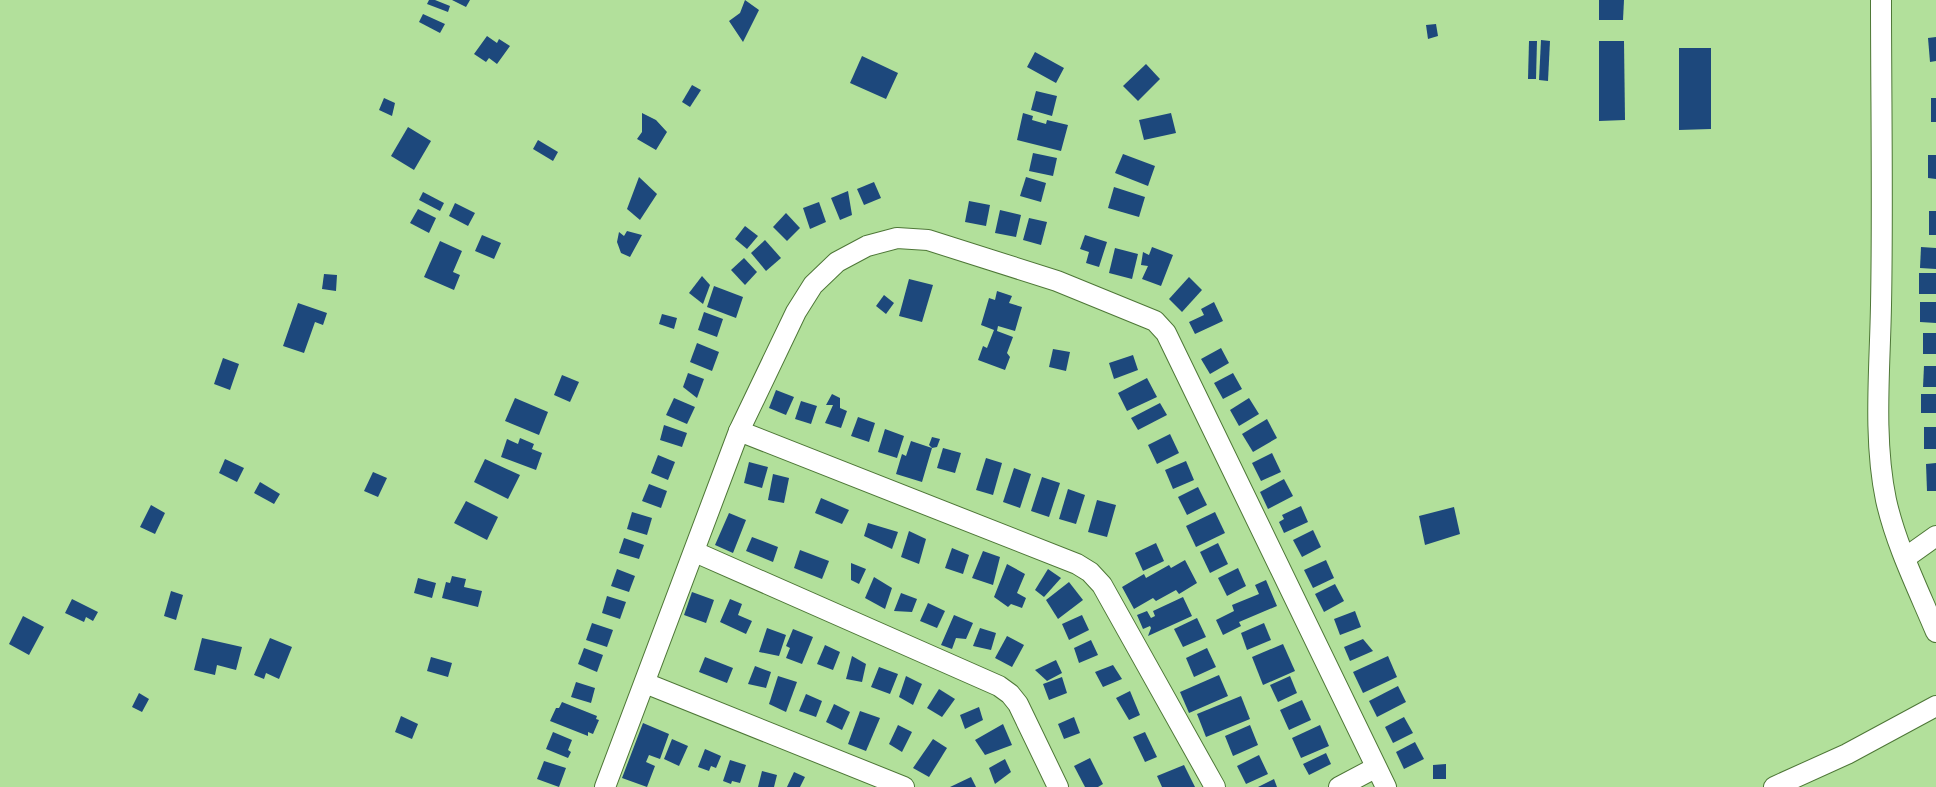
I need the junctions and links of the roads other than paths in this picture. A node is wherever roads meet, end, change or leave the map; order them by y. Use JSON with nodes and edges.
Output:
{"nodes":[{"id":1,"x":1881,"y":0,"type":"edge"},
{"id":2,"x":739,"y":431,"type":"junction"},
{"id":3,"x":1936,"y":536,"type":"edge"},
{"id":4,"x":695,"y":552,"type":"junction"},
{"id":5,"x":1905,"y":558,"type":"junction"},
{"id":6,"x":1936,"y":632,"type":"edge"},
{"id":7,"x":645,"y":683,"type":"junction"},
{"id":8,"x":1936,"y":706,"type":"edge"},
{"id":9,"x":1375,"y":768,"type":"junction"},
{"id":10,"x":605,"y":787,"type":"edge"},
{"id":11,"x":904,"y":787,"type":"edge"},
{"id":12,"x":1058,"y":787,"type":"edge"},
{"id":13,"x":1215,"y":787,"type":"edge"},
{"id":14,"x":1339,"y":787,"type":"edge"},
{"id":15,"x":1386,"y":787,"type":"edge"},
{"id":16,"x":1774,"y":787,"type":"edge"}],
"edges":[{"from":1,"to":5,"type":"street"},
{"from":2,"to":4,"type":"street"},
{"from":2,"to":9,"type":"street"},
{"from":2,"to":13,"type":"street"},
{"from":3,"to":5,"type":"street"},
{"from":4,"to":7,"type":"street"},
{"from":4,"to":12,"type":"street"},
{"from":5,"to":6,"type":"street"},
{"from":7,"to":10,"type":"street"},
{"from":7,"to":11,"type":"street"},
{"from":8,"to":16,"type":"street"},
{"from":9,"to":14,"type":"street"},
{"from":9,"to":15,"type":"street"}]}
